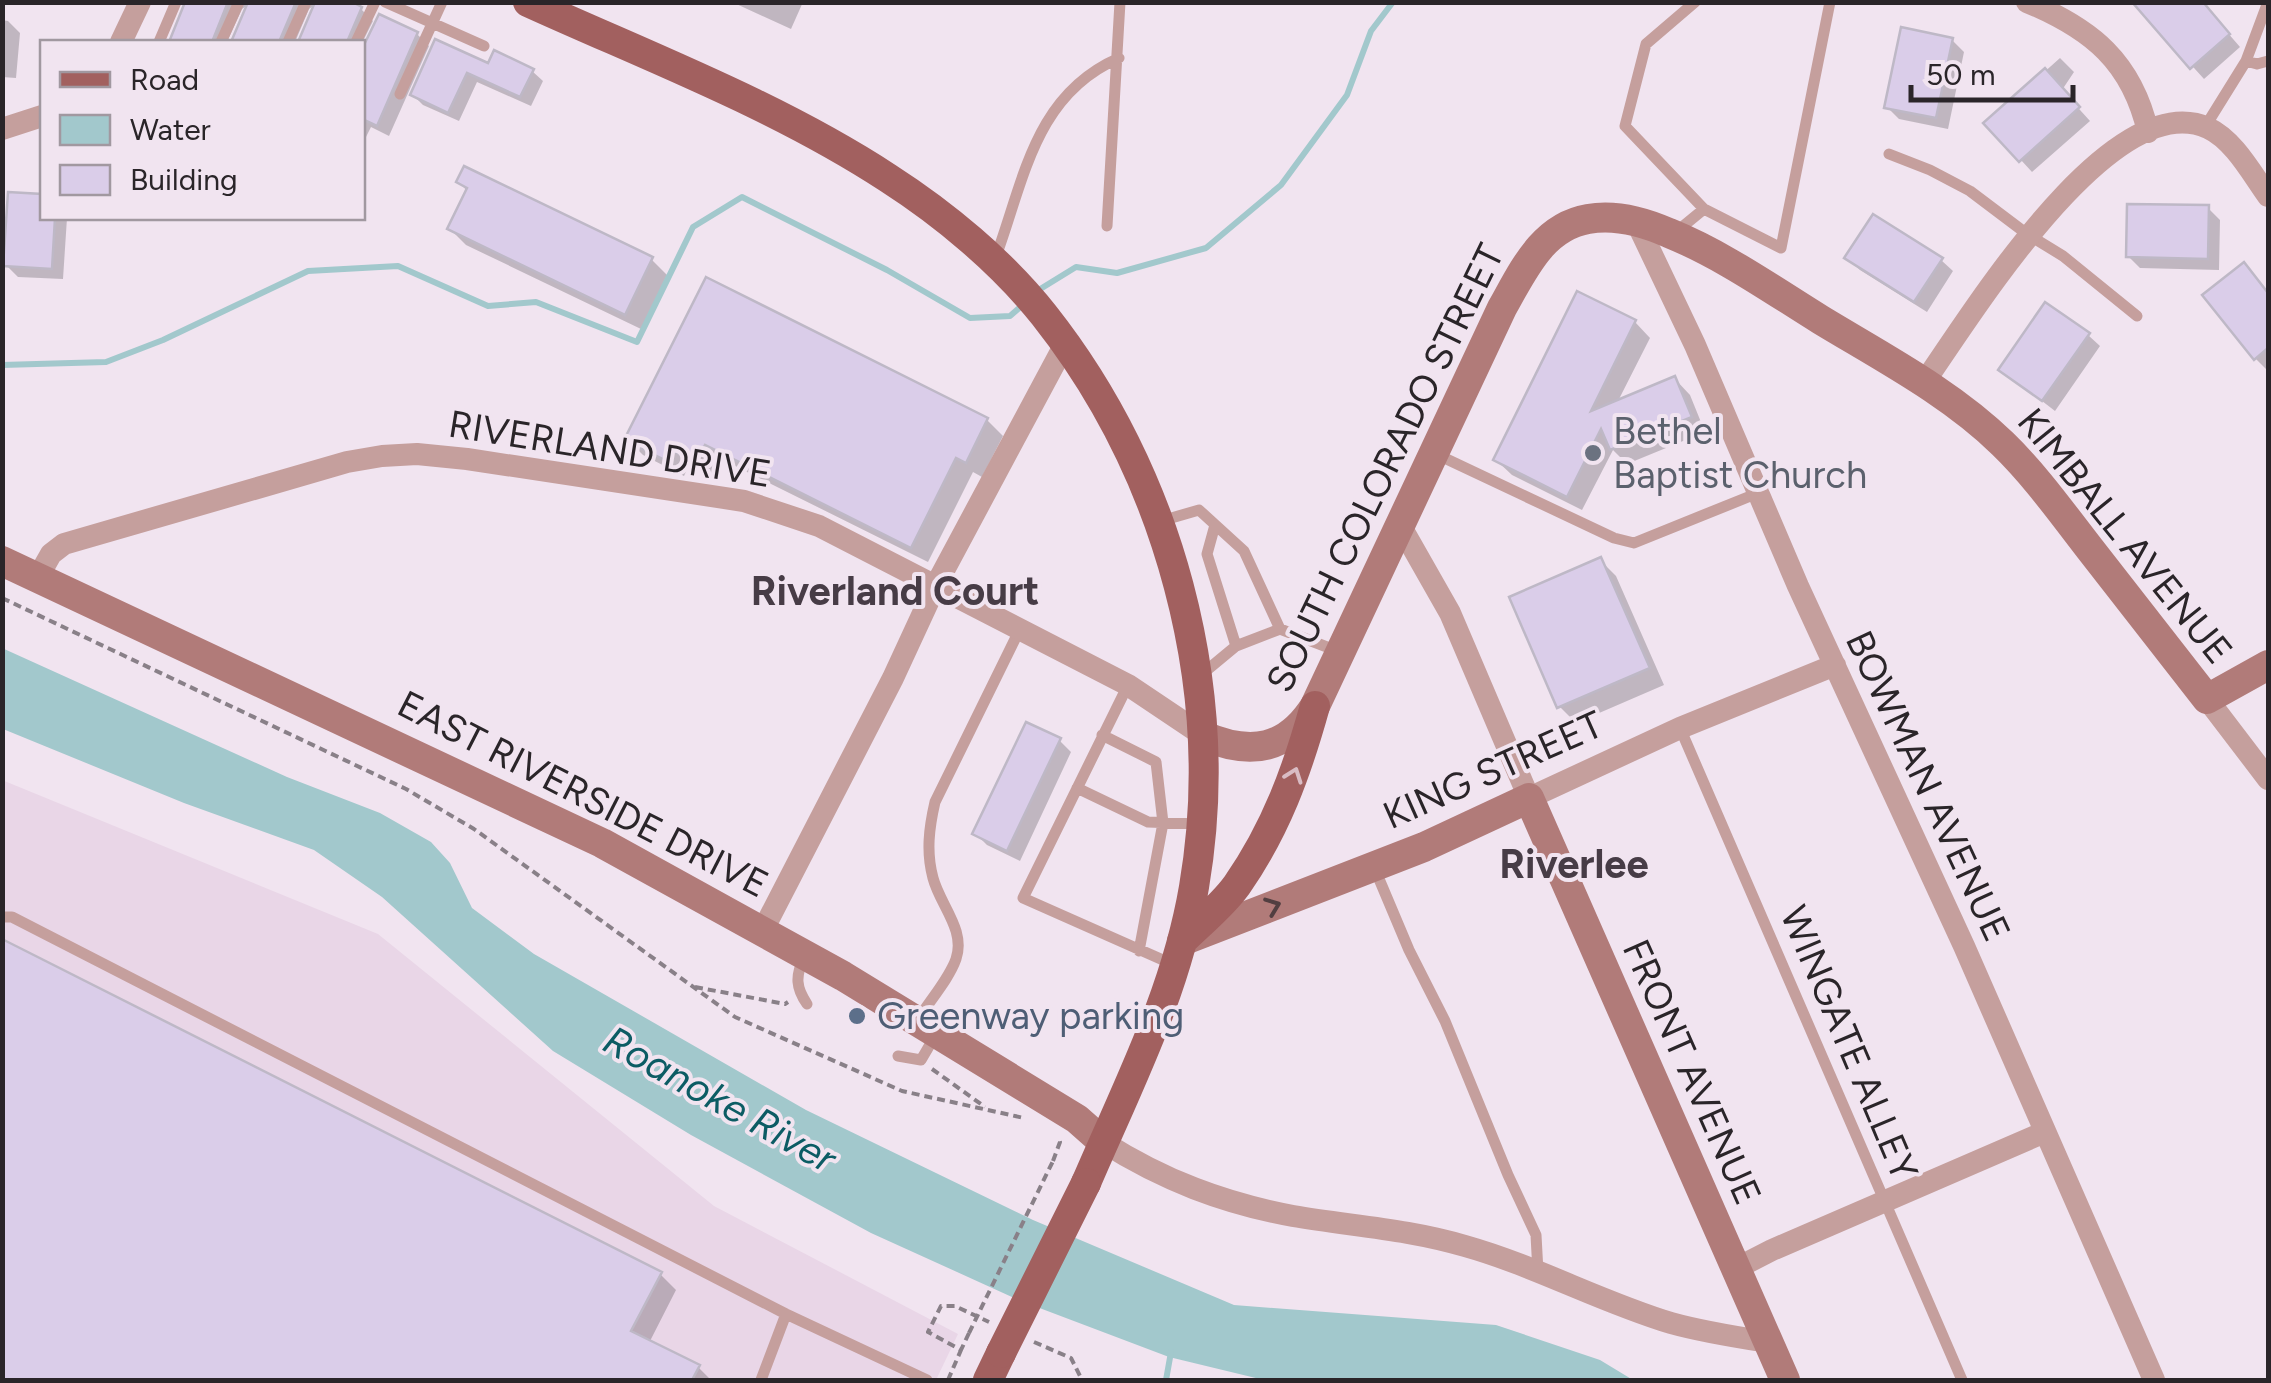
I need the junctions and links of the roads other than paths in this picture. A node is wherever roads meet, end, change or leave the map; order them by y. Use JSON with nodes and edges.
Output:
{"nodes":[{"id":1,"x":140,"y":2,"type":"edge"},
{"id":2,"x":176,"y":2,"type":"edge"},
{"id":3,"x":239,"y":2,"type":"edge"},
{"id":4,"x":306,"y":2,"type":"edge"},
{"id":5,"x":374,"y":2,"type":"edge"},
{"id":6,"x":385,"y":2,"type":"edge"},
{"id":7,"x":442,"y":2,"type":"edge"},
{"id":8,"x":528,"y":2,"type":"edge"},
{"id":9,"x":1120,"y":2,"type":"edge"},
{"id":10,"x":1695,"y":2,"type":"edge"},
{"id":11,"x":1830,"y":2,"type":"edge"},
{"id":12,"x":2028,"y":2,"type":"edge"},
{"id":13,"x":2268,"y":2,"type":"edge"},
{"id":14,"x":432,"y":24,"type":"junction"},
{"id":15,"x":122,"y":40,"type":"edge"},
{"id":16,"x":160,"y":40,"type":"edge"},
{"id":17,"x":222,"y":40,"type":"edge"},
{"id":18,"x":289,"y":40,"type":"edge"},
{"id":19,"x":357,"y":40,"type":"edge"},
{"id":20,"x":484,"y":46,"type":"dead end"},
{"id":21,"x":1118,"y":58,"type":"junction"},
{"id":22,"x":2246,"y":61,"type":"junction"},
{"id":23,"x":2268,"y":61,"type":"edge"},
{"id":24,"x":400,"y":94,"type":"dead end"},
{"id":25,"x":40,"y":117,"type":"edge"},
{"id":26,"x":2204,"y":127,"type":"junction"},
{"id":27,"x":2,"y":129,"type":"edge"},
{"id":28,"x":2148,"y":132,"type":"junction"},
{"id":29,"x":1889,"y":154,"type":"dead end"},
{"id":30,"x":2268,"y":196,"type":"edge"},
{"id":31,"x":1704,"y":210,"type":"junction"},
{"id":32,"x":1636,"y":222,"type":"junction"},
{"id":33,"x":1107,"y":226,"type":"dead end"},
{"id":34,"x":1673,"y":234,"type":"junction"},
{"id":35,"x":2027,"y":234,"type":"junction"},
{"id":36,"x":994,"y":263,"type":"junction"},
{"id":37,"x":2137,"y":316,"type":"dead end"},
{"id":38,"x":1065,"y":344,"type":"junction"},
{"id":39,"x":1924,"y":384,"type":"junction"},
{"id":40,"x":1434,"y":453,"type":"junction"},
{"id":41,"x":1758,"y":493,"type":"junction"},
{"id":42,"x":1158,"y":522,"type":"junction"},
{"id":43,"x":1214,"y":525,"type":"junction"},
{"id":44,"x":1400,"y":525,"type":"junction"},
{"id":45,"x":2,"y":561,"type":"edge"},
{"id":46,"x":38,"y":577,"type":"junction"},
{"id":47,"x":936,"y":585,"type":"junction"},
{"id":48,"x":1020,"y":629,"type":"junction"},
{"id":49,"x":1280,"y":629,"type":"junction"},
{"id":50,"x":1236,"y":646,"type":"junction"},
{"id":51,"x":1340,"y":652,"type":"junction"},
{"id":52,"x":1834,"y":665,"type":"junction"},
{"id":53,"x":2268,"y":665,"type":"edge"},
{"id":54,"x":1198,"y":678,"type":"junction"},
{"id":55,"x":1128,"y":685,"type":"junction"},
{"id":56,"x":2207,"y":699,"type":"junction"},
{"id":57,"x":1315,"y":706,"type":"junction"},
{"id":58,"x":1680,"y":728,"type":"junction"},
{"id":59,"x":1102,"y":735,"type":"junction"},
{"id":60,"x":1204,"y":736,"type":"junction"},
{"id":61,"x":2268,"y":779,"type":"edge"},
{"id":62,"x":1076,"y":788,"type":"junction"},
{"id":63,"x":1529,"y":798,"type":"junction"},
{"id":64,"x":1163,"y":822,"type":"junction"},
{"id":65,"x":1202,"y":824,"type":"junction"},
{"id":66,"x":1374,"y":866,"type":"junction"},
{"id":67,"x":2,"y":917,"type":"edge"},
{"id":68,"x":763,"y":930,"type":"junction"},
{"id":69,"x":1140,"y":950,"type":"junction"},
{"id":70,"x":806,"y":954,"type":"junction"},
{"id":71,"x":1179,"y":954,"type":"junction"},
{"id":72,"x":804,"y":999,"type":"road end"},
{"id":73,"x":924,"y":1038,"type":"junction"},
{"id":74,"x":898,"y":1056,"type":"dead end"},
{"id":75,"x":2045,"y":1132,"type":"junction"},
{"id":76,"x":1104,"y":1142,"type":"junction"},
{"id":77,"x":1884,"y":1200,"type":"junction"},
{"id":78,"x":1735,"y":1269,"type":"junction"},
{"id":79,"x":1538,"y":1272,"type":"junction"},
{"id":80,"x":786,"y":1314,"type":"junction"},
{"id":81,"x":1768,"y":1342,"type":"junction"},
{"id":82,"x":994,"y":1367,"type":"edge"},
{"id":83,"x":761,"y":1380,"type":"edge"},
{"id":84,"x":926,"y":1380,"type":"edge"},
{"id":85,"x":1785,"y":1380,"type":"edge"},
{"id":86,"x":1962,"y":1380,"type":"edge"},
{"id":87,"x":2154,"y":1380,"type":"edge"}],
"edges":[{"from":1,"to":15,"type":"street"},
{"from":2,"to":16,"type":"lane"},
{"from":3,"to":17,"type":"lane"},
{"from":4,"to":18,"type":"lane"},
{"from":5,"to":19,"type":"lane"},
{"from":6,"to":14,"type":"lane"},
{"from":7,"to":14,"type":"lane"},
{"from":8,"to":36,"type":"main road"},
{"from":9,"to":21,"type":"lane"},
{"from":10,"to":31,"type":"lane"},
{"from":11,"to":31,"type":"lane"},
{"from":12,"to":28,"type":"street"},
{"from":13,"to":22,"type":"lane"},
{"from":14,"to":20,"type":"lane"},
{"from":14,"to":24,"type":"lane"},
{"from":21,"to":33,"type":"lane"},
{"from":21,"to":36,"type":"lane"},
{"from":22,"to":23,"type":"lane"},
{"from":22,"to":26,"type":"lane"},
{"from":25,"to":27,"type":"street"},
{"from":26,"to":28,"type":"street"},
{"from":26,"to":30,"type":"street"},
{"from":28,"to":35,"type":"street"},
{"from":29,"to":35,"type":"lane"},
{"from":31,"to":34,"type":"lane"},
{"from":32,"to":34,"type":"street","name":"KIMBALL AVENUE"},
{"from":32,"to":40,"type":"street","name":"SOUTH COLORADO STREET"},
{"from":32,"to":41,"type":"street","name":"BOWMAN AVENUE"},
{"from":34,"to":39,"type":"street","name":"KIMBALL AVENUE"},
{"from":35,"to":37,"type":"lane"},
{"from":35,"to":39,"type":"street"},
{"from":36,"to":38,"type":"main road"},
{"from":38,"to":42,"type":"main road"},
{"from":38,"to":47,"type":"street"},
{"from":39,"to":56,"type":"street","name":"KIMBALL AVENUE"},
{"from":40,"to":41,"type":"lane"},
{"from":40,"to":44,"type":"street","name":"SOUTH COLORADO STREET"},
{"from":41,"to":52,"type":"street","name":"BOWMAN AVENUE"},
{"from":42,"to":43,"type":"lane"},
{"from":42,"to":54,"type":"main road"},
{"from":43,"to":49,"type":"lane"},
{"from":43,"to":50,"type":"lane"},
{"from":44,"to":51,"type":"street","name":"SOUTH COLORADO STREET"},
{"from":44,"to":63,"type":"street","name":"FRONT AVENUE"},
{"from":45,"to":46,"type":"street","name":"EAST RIVERSIDE DRIVE"},
{"from":46,"to":47,"type":"street","name":"RIVERLAND DRIVE"},
{"from":46,"to":68,"type":"street","name":"EAST RIVERSIDE DRIVE"},
{"from":47,"to":48,"type":"street","name":"RIVERLAND DRIVE"},
{"from":47,"to":68,"type":"street"},
{"from":48,"to":55,"type":"street","name":"RIVERLAND DRIVE"},
{"from":48,"to":73,"type":"lane"},
{"from":49,"to":50,"type":"lane"},
{"from":49,"to":51,"type":"lane"},
{"from":50,"to":54,"type":"lane"},
{"from":51,"to":57,"type":"street","name":"SOUTH COLORADO STREET"},
{"from":52,"to":58,"type":"street","name":"KING STREET"},
{"from":52,"to":75,"type":"street","name":"BOWMAN AVENUE"},
{"from":53,"to":56,"type":"street"},
{"from":54,"to":60,"type":"main road"},
{"from":55,"to":59,"type":"lane"},
{"from":55,"to":60,"type":"street","name":"RIVERLAND DRIVE"},
{"from":56,"to":61,"type":"street","name":"KIMBALL AVENUE"},
{"from":57,"to":60,"type":"street","name":"SOUTH COLORADO STREET"},
{"from":71,"to":57,"type":"main road","one_way":true},
{"from":58,"to":63,"type":"street","name":"KING STREET"},
{"from":58,"to":77,"type":"lane","name":"WINGATE ALLEY"},
{"from":59,"to":62,"type":"lane"},
{"from":59,"to":64,"type":"lane"},
{"from":60,"to":65,"type":"main road"},
{"from":62,"to":64,"type":"lane"},
{"from":62,"to":69,"type":"lane"},
{"from":63,"to":66,"type":"street","name":"KING STREET"},
{"from":63,"to":78,"type":"street","name":"FRONT AVENUE"},
{"from":64,"to":65,"type":"lane"},
{"from":64,"to":69,"type":"lane"},
{"from":65,"to":71,"type":"main road"},
{"from":71,"to":66,"type":"street","name":"KING STREET","one_way":true},
{"from":66,"to":79,"type":"lane"},
{"from":67,"to":80,"type":"lane"},
{"from":68,"to":70,"type":"street","name":"EAST RIVERSIDE DRIVE"},
{"from":69,"to":71,"type":"lane"},
{"from":70,"to":72,"type":"lane"},
{"from":70,"to":73,"type":"street","name":"EAST RIVERSIDE DRIVE"},
{"from":71,"to":76,"type":"main road"},
{"from":73,"to":74,"type":"lane"},
{"from":73,"to":76,"type":"street","name":"EAST RIVERSIDE DRIVE"},
{"from":75,"to":77,"type":"street"},
{"from":75,"to":87,"type":"street","name":"BOWMAN AVENUE"},
{"from":76,"to":79,"type":"street"},
{"from":76,"to":82,"type":"main road","bridge":true},
{"from":77,"to":78,"type":"street"},
{"from":77,"to":86,"type":"lane","name":"WINGATE ALLEY"},
{"from":78,"to":81,"type":"street","name":"FRONT AVENUE"},
{"from":79,"to":81,"type":"street"},
{"from":80,"to":83,"type":"lane"},
{"from":80,"to":84,"type":"lane"},
{"from":81,"to":85,"type":"street","name":"FRONT AVENUE"}]}
